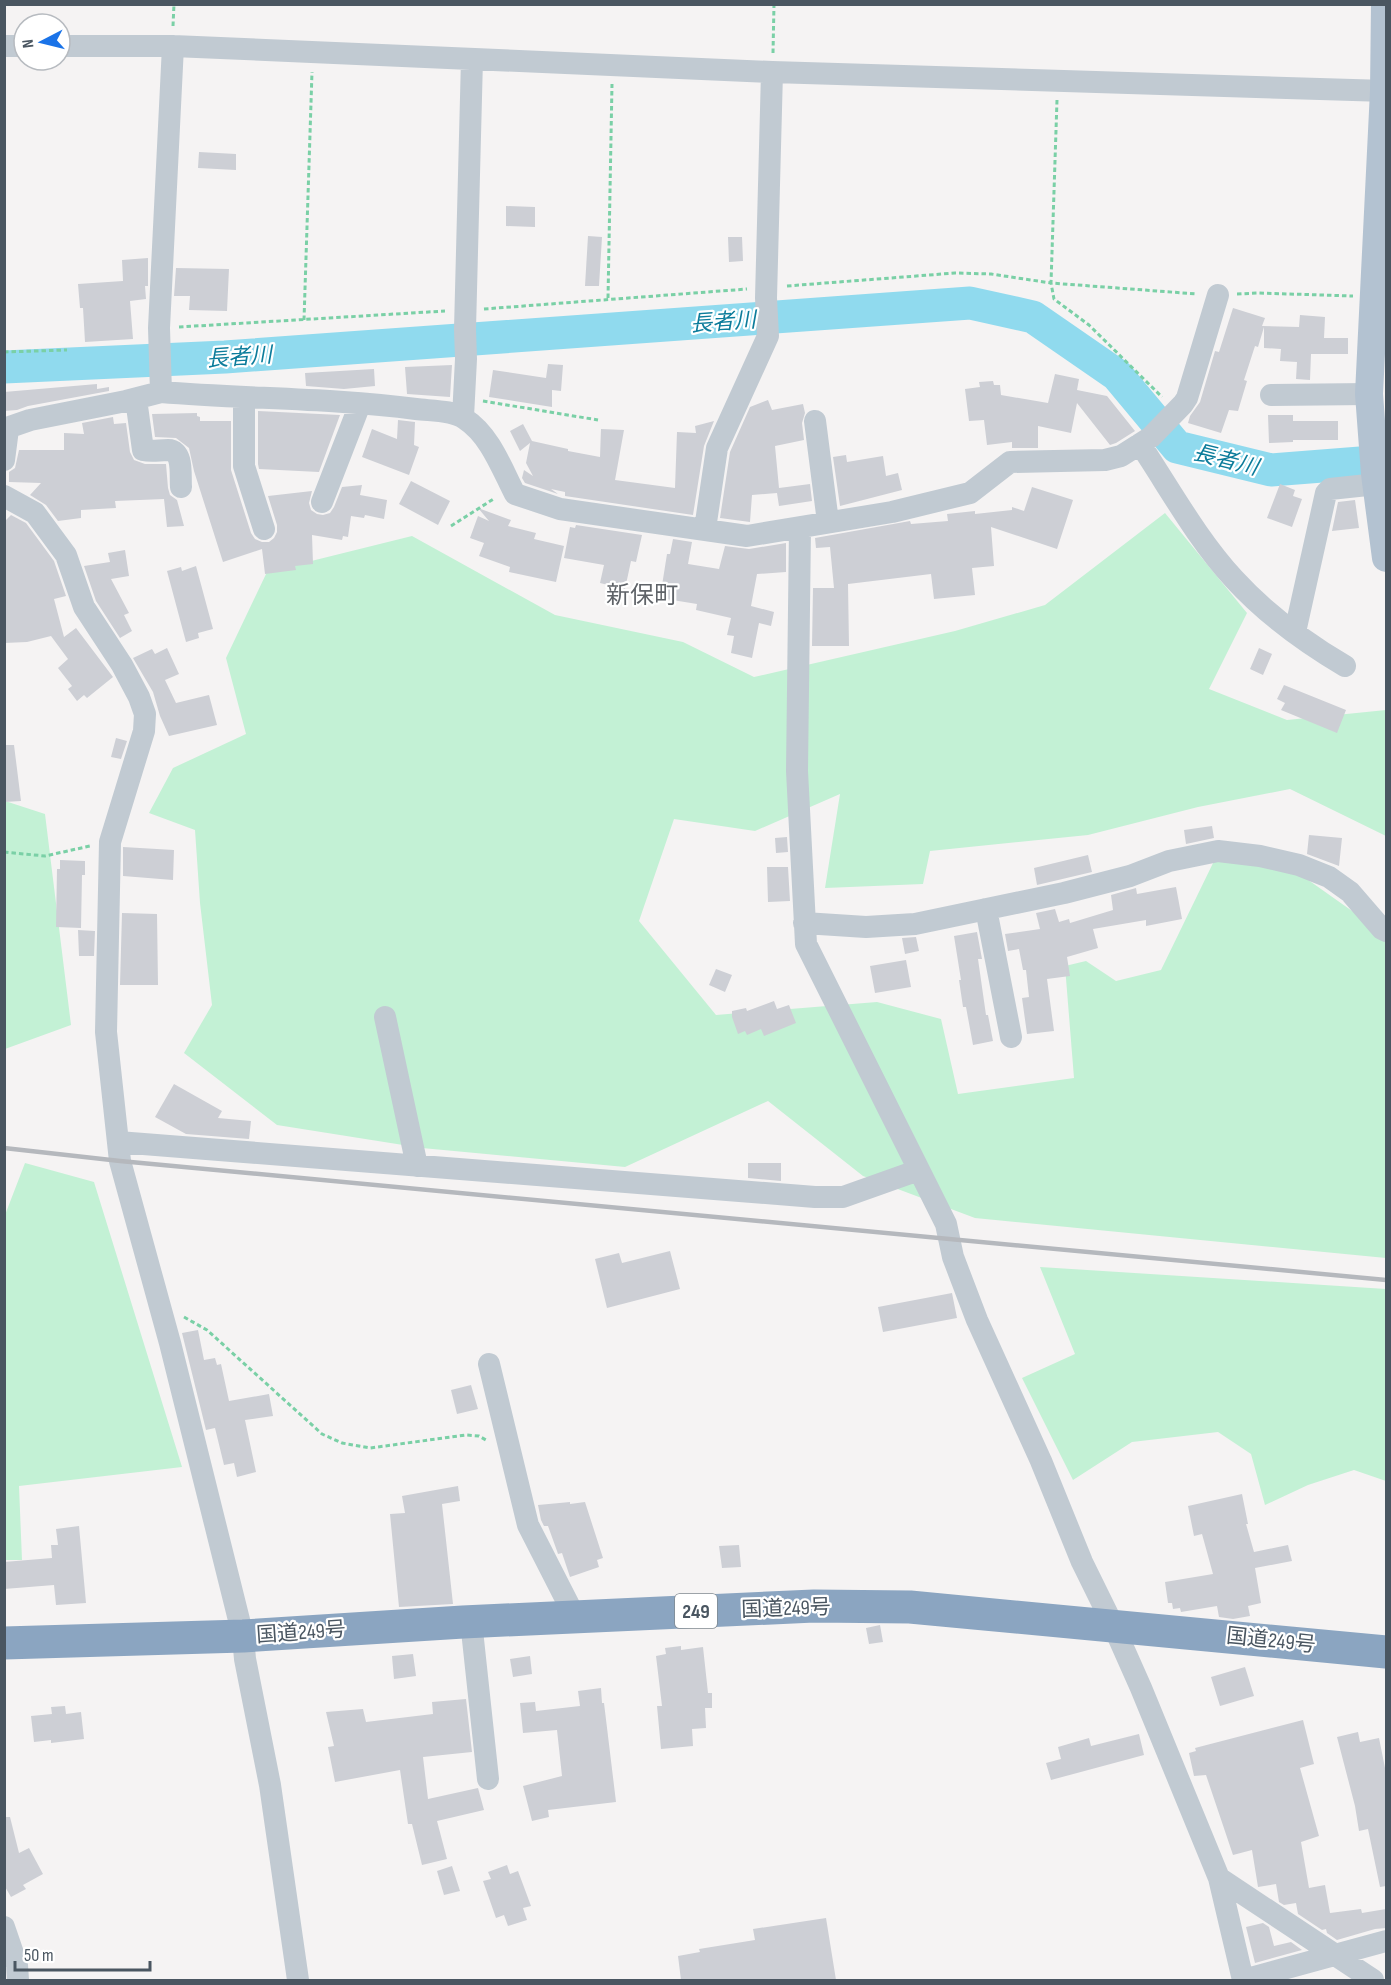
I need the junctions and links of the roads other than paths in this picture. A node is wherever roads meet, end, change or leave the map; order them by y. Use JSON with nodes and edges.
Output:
{"nodes":[{"id":1,"x":1385,"y":4,"type":"edge"},
{"id":2,"x":72,"y":46,"type":"edge"},
{"id":3,"x":172,"y":46,"type":"junction"},
{"id":4,"x":472,"y":59,"type":"junction"},
{"id":5,"x":772,"y":72,"type":"junction"},
{"id":6,"x":1385,"y":91,"type":"edge"},
{"id":7,"x":1218,"y":296,"type":"road end"},
{"id":8,"x":1380,"y":297,"type":"edge"},
{"id":9,"x":161,"y":384,"type":"junction"},
{"id":10,"x":1369,"y":394,"type":"junction"},
{"id":11,"x":1271,"y":395,"type":"dead end"},
{"id":12,"x":244,"y":398,"type":"junction"},
{"id":13,"x":136,"y":399,"type":"junction"},
{"id":14,"x":360,"y":404,"type":"junction"},
{"id":15,"x":463,"y":407,"type":"junction"},
{"id":16,"x":815,"y":421,"type":"dead end"},
{"id":17,"x":6,"y":429,"type":"edge"},
{"id":18,"x":1145,"y":441,"type":"junction"},
{"id":19,"x":4,"y":460,"type":"edge"},
{"id":20,"x":1375,"y":469,"type":"junction"},
{"id":21,"x":181,"y":488,"type":"dead end"},
{"id":22,"x":4,"y":496,"type":"edge"},
{"id":23,"x":322,"y":502,"type":"dead end"},
{"id":24,"x":828,"y":522,"type":"junction"},
{"id":25,"x":800,"y":528,"type":"junction"},
{"id":26,"x":264,"y":529,"type":"dead end"},
{"id":27,"x":705,"y":529,"type":"junction"},
{"id":28,"x":1386,"y":558,"type":"edge"},
{"id":29,"x":1295,"y":632,"type":"junction"},
{"id":30,"x":1345,"y":666,"type":"dead end"},
{"id":31,"x":986,"y":909,"type":"junction"},
{"id":32,"x":804,"y":923,"type":"junction"},
{"id":33,"x":1386,"y":931,"type":"edge"},
{"id":34,"x":385,"y":1017,"type":"dead end"},
{"id":35,"x":1011,"y":1037,"type":"dead end"},
{"id":36,"x":118,"y":1142,"type":"junction"},
{"id":37,"x":417,"y":1166,"type":"junction"},
{"id":38,"x":919,"y":1170,"type":"junction"},
{"id":39,"x":489,"y":1364,"type":"dead end"},
{"id":40,"x":575,"y":1617,"type":"junction"},
{"id":41,"x":471,"y":1621,"type":"junction"},
{"id":42,"x":1113,"y":1625,"type":"junction"},
{"id":43,"x":243,"y":1636,"type":"junction"},
{"id":44,"x":7,"y":1647,"type":"edge"},
{"id":45,"x":1386,"y":1652,"type":"edge"},
{"id":46,"x":488,"y":1779,"type":"dead end"},
{"id":47,"x":1219,"y":1878,"type":"junction"},
{"id":48,"x":4,"y":1927,"type":"edge"},
{"id":49,"x":1386,"y":1941,"type":"edge"},
{"id":50,"x":1338,"y":1956,"type":"junction"},
{"id":51,"x":18,"y":1980,"type":"edge"},
{"id":52,"x":298,"y":1980,"type":"edge"},
{"id":53,"x":1243,"y":1980,"type":"edge"},
{"id":54,"x":1373,"y":1980,"type":"edge"}],
"edges":[{"from":1,"to":6,"type":"main road"},
{"from":2,"to":3,"type":"street"},
{"from":3,"to":4,"type":"street"},
{"from":3,"to":9,"type":"street"},
{"from":4,"to":5,"type":"street"},
{"from":4,"to":15,"type":"street"},
{"from":5,"to":6,"type":"street"},
{"from":5,"to":27,"type":"street"},
{"from":6,"to":8,"type":"main road"},
{"from":7,"to":18,"type":"street"},
{"from":8,"to":10,"type":"main road"},
{"from":9,"to":12,"type":"street"},
{"from":9,"to":13,"type":"street"},
{"from":10,"to":11,"type":"street"},
{"from":10,"to":20,"type":"main road"},
{"from":12,"to":14,"type":"street"},
{"from":12,"to":26,"type":"street"},
{"from":13,"to":17,"type":"street"},
{"from":13,"to":21,"type":"street"},
{"from":14,"to":15,"type":"street"},
{"from":14,"to":23,"type":"street"},
{"from":15,"to":27,"type":"street"},
{"from":16,"to":24,"type":"street"},
{"from":17,"to":19,"type":"street"},
{"from":18,"to":24,"type":"street"},
{"from":18,"to":29,"type":"street"},
{"from":20,"to":28,"type":"main road"},
{"from":20,"to":29,"type":"street"},
{"from":22,"to":36,"type":"street"},
{"from":24,"to":25,"type":"street"},
{"from":25,"to":27,"type":"street"},
{"from":25,"to":32,"type":"street"},
{"from":29,"to":30,"type":"street"},
{"from":31,"to":32,"type":"street"},
{"from":31,"to":33,"type":"street"},
{"from":31,"to":35,"type":"street"},
{"from":32,"to":38,"type":"street"},
{"from":34,"to":37,"type":"street"},
{"from":36,"to":37,"type":"street"},
{"from":36,"to":43,"type":"street"},
{"from":37,"to":38,"type":"street"},
{"from":38,"to":42,"type":"street"},
{"from":39,"to":40,"type":"street"},
{"from":40,"to":41,"type":"highway","name":"国道249号","number":"249"},
{"from":40,"to":42,"type":"highway","name":"国道249号","number":"249"},
{"from":41,"to":43,"type":"highway","name":"国道249号","number":"249"},
{"from":41,"to":46,"type":"street"},
{"from":42,"to":45,"type":"highway","name":"国道249号","number":"249"},
{"from":42,"to":47,"type":"street"},
{"from":43,"to":44,"type":"highway","name":"国道249号","number":"249"},
{"from":43,"to":52,"type":"street"},
{"from":47,"to":50,"type":"street"},
{"from":47,"to":53,"type":"street"},
{"from":48,"to":51,"type":"street"},
{"from":49,"to":50,"type":"street"},
{"from":50,"to":53,"type":"street"},
{"from":50,"to":54,"type":"street"}]}
